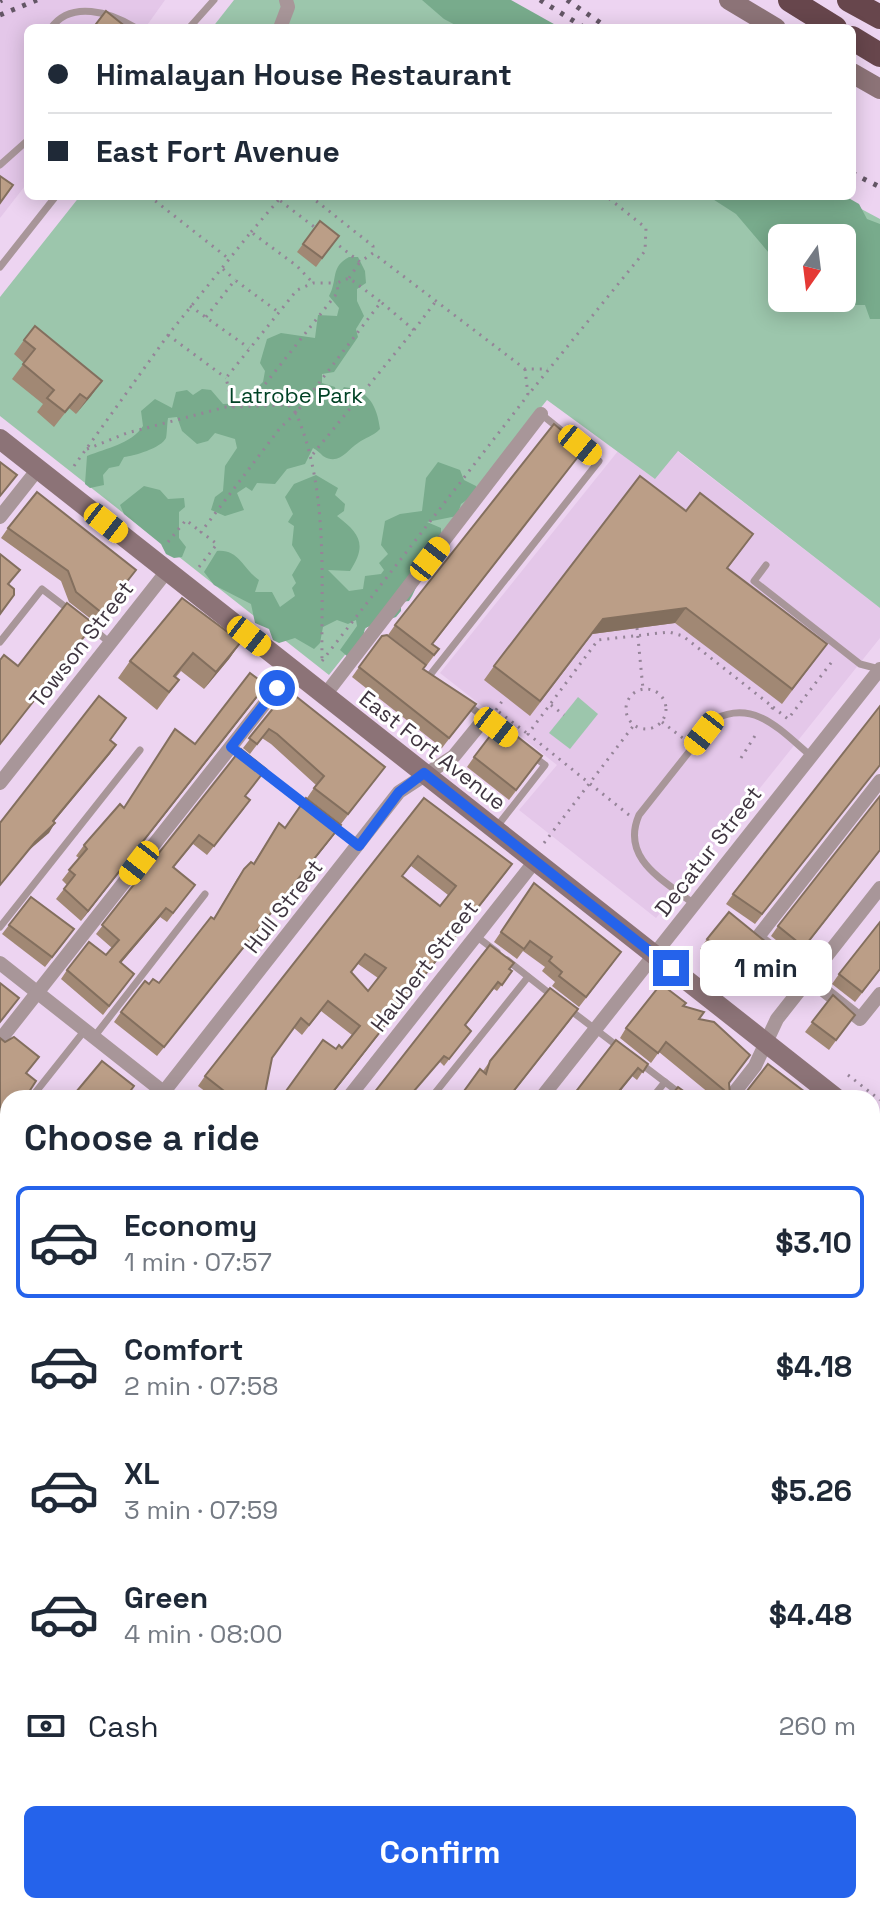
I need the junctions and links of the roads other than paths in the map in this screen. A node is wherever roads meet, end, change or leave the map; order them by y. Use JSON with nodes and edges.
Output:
{"nodes":[{"id":1,"x":214,"y":0,"type":"edge"},
{"id":2,"x":286,"y":0,"type":"edge"},
{"id":3,"x":729,"y":0,"type":"edge"},
{"id":4,"x":790,"y":0,"type":"edge"},
{"id":5,"x":849,"y":0,"type":"edge"},
{"id":6,"x":880,"y":17,"type":"edge"},
{"id":7,"x":53,"y":24,"type":"edge"},
{"id":8,"x":129,"y":24,"type":"edge"},
{"id":9,"x":193,"y":24,"type":"edge"},
{"id":10,"x":282,"y":24,"type":"edge"},
{"id":11,"x":769,"y":24,"type":"edge"},
{"id":12,"x":829,"y":24,"type":"edge"},
{"id":13,"x":856,"y":40,"type":"edge"},
{"id":14,"x":880,"y":55,"type":"edge"},
{"id":15,"x":856,"y":75,"type":"edge"},
{"id":16,"x":880,"y":89,"type":"edge"},
{"id":17,"x":24,"y":144,"type":"edge"},
{"id":18,"x":0,"y":165,"type":"edge"},
{"id":19,"x":53,"y":200,"type":"edge"},
{"id":20,"x":0,"y":267,"type":"edge"},
{"id":21,"x":541,"y":414,"type":"joint"},
{"id":22,"x":0,"y":439,"type":"edge"},
{"id":23,"x":38,"y":469,"type":"junction"},
{"id":24,"x":0,"y":517,"type":"edge"},
{"id":25,"x":766,"y":565,"type":"dead end"},
{"id":26,"x":167,"y":571,"type":"junction"},
{"id":27,"x":0,"y":642,"type":"edge"},
{"id":28,"x":110,"y":643,"type":"junction"},
{"id":29,"x":418,"y":666,"type":"edge"},
{"id":30,"x":880,"y":668,"type":"edge"},
{"id":31,"x":292,"y":669,"type":"junction"},
{"id":32,"x":430,"y":675,"type":"junction"},
{"id":33,"x":442,"y":684,"type":"edge"},
{"id":34,"x":453,"y":693,"type":"edge"},
{"id":35,"x":325,"y":695,"type":"junction"},
{"id":36,"x":491,"y":714,"type":"junction"},
{"id":37,"x":508,"y":736,"type":"edge"},
{"id":38,"x":521,"y":746,"type":"edge"},
{"id":39,"x":140,"y":750,"type":"dead end"},
{"id":40,"x":811,"y":756,"type":"junction"},
{"id":41,"x":248,"y":760,"type":"edge"},
{"id":42,"x":424,"y":773,"type":"junction"},
{"id":43,"x":880,"y":781,"type":"edge"},
{"id":44,"x":0,"y":783,"type":"edge"},
{"id":45,"x":495,"y":829,"type":"junction"},
{"id":46,"x":359,"y":846,"type":"junction"},
{"id":47,"x":535,"y":861,"type":"junction"},
{"id":48,"x":880,"y":888,"type":"edge"},
{"id":49,"x":205,"y":894,"type":"dead end"},
{"id":50,"x":694,"y":904,"type":"junction"},
{"id":51,"x":0,"y":927,"type":"edge"},
{"id":52,"x":476,"y":936,"type":"junction"},
{"id":53,"x":654,"y":955,"type":"junction"},
{"id":54,"x":0,"y":963,"type":"edge"},
{"id":55,"x":528,"y":977,"type":"junction"},
{"id":56,"x":810,"y":978,"type":"junction"},
{"id":57,"x":37,"y":993,"type":"junction"},
{"id":58,"x":880,"y":994,"type":"edge"},
{"id":59,"x":595,"y":1029,"type":"junction"},
{"id":60,"x":90,"y":1034,"type":"junction"},
{"id":61,"x":0,"y":1040,"type":"edge"},
{"id":62,"x":766,"y":1043,"type":"junction"},
{"id":63,"x":665,"y":1082,"type":"junction"},
{"id":64,"x":38,"y":1090,"type":"edge"},
{"id":65,"x":158,"y":1090,"type":"edge"},
{"id":66,"x":170,"y":1090,"type":"edge"},
{"id":67,"x":354,"y":1090,"type":"edge"},
{"id":68,"x":437,"y":1090,"type":"edge"},
{"id":69,"x":547,"y":1090,"type":"edge"},
{"id":70,"x":658,"y":1090,"type":"edge"},
{"id":71,"x":676,"y":1090,"type":"edge"},
{"id":72,"x":736,"y":1090,"type":"edge"},
{"id":73,"x":826,"y":1090,"type":"edge"}],
"edges":[{"from":1,"to":9,"type":"lane"},
{"from":2,"to":10,"type":"street"},
{"from":3,"to":11,"type":"street"},
{"from":4,"to":12,"type":"highway"},
{"from":5,"to":6,"type":"highway"},
{"from":7,"to":8,"type":"lane"},
{"from":13,"to":14,"type":"highway"},
{"from":15,"to":16,"type":"street"},
{"from":17,"to":18,"type":"lane"},
{"from":19,"to":20,"type":"lane"},
{"from":21,"to":32,"type":"lane"},
{"from":21,"to":35,"type":"street"},
{"from":22,"to":23,"type":"street","name":"East Fort Avenue"},
{"from":23,"to":24,"type":"street"},
{"from":23,"to":26,"type":"street","name":"East Fort Avenue"},
{"from":25,"to":30,"type":"lane"},
{"from":26,"to":28,"type":"street","name":"Towson Street"},
{"from":26,"to":31,"type":"street","name":"East Fort Avenue"},
{"from":27,"to":28,"type":"lane"},
{"from":28,"to":44,"type":"street","name":"Towson Street"},
{"from":29,"to":32,"type":"lane"},
{"from":30,"to":40,"type":"street","name":"Decatur Street"},
{"from":31,"to":35,"type":"street","name":"East Fort Avenue"},
{"from":31,"to":57,"type":"street"},
{"from":32,"to":33,"type":"lane"},
{"from":34,"to":36,"type":"lane"},
{"from":35,"to":42,"type":"street","name":"East Fort Avenue"},
{"from":36,"to":37,"type":"lane"},
{"from":36,"to":42,"type":"street","name":"Hull Street"},
{"from":38,"to":45,"type":"lane"},
{"from":39,"to":51,"type":"lane"},
{"from":40,"to":50,"type":"street","name":"Decatur Street"},
{"from":40,"to":50,"type":"lane"},
{"from":41,"to":46,"type":"lane"},
{"from":42,"to":45,"type":"street","name":"East Fort Avenue"},
{"from":42,"to":46,"type":"street","name":"Hull Street"},
{"from":43,"to":56,"type":"street"},
{"from":45,"to":47,"type":"street","name":"East Fort Avenue"},
{"from":46,"to":66,"type":"street","name":"Hull Street"},
{"from":47,"to":52,"type":"street","name":"Haubert Street"},
{"from":47,"to":53,"type":"street","name":"East Fort Avenue"},
{"from":48,"to":56,"type":"street"},
{"from":49,"to":60,"type":"lane"},
{"from":50,"to":53,"type":"street","name":"Decatur Street"},
{"from":52,"to":55,"type":"lane"},
{"from":52,"to":67,"type":"street","name":"Haubert Street"},
{"from":53,"to":59,"type":"street","name":"Decatur Street"},
{"from":53,"to":62,"type":"street","name":"East Fort Avenue"},
{"from":54,"to":57,"type":"street"},
{"from":55,"to":59,"type":"lane"},
{"from":55,"to":68,"type":"lane"},
{"from":56,"to":58,"type":"street"},
{"from":56,"to":62,"type":"street"},
{"from":57,"to":60,"type":"street"},
{"from":57,"to":61,"type":"street"},
{"from":59,"to":63,"type":"lane"},
{"from":59,"to":69,"type":"street","name":"Decatur Street"},
{"from":60,"to":64,"type":"lane"},
{"from":60,"to":65,"type":"street"},
{"from":62,"to":72,"type":"street"},
{"from":62,"to":73,"type":"street","name":"East Fort Avenue"},
{"from":63,"to":70,"type":"lane"},
{"from":63,"to":71,"type":"lane"}]}
